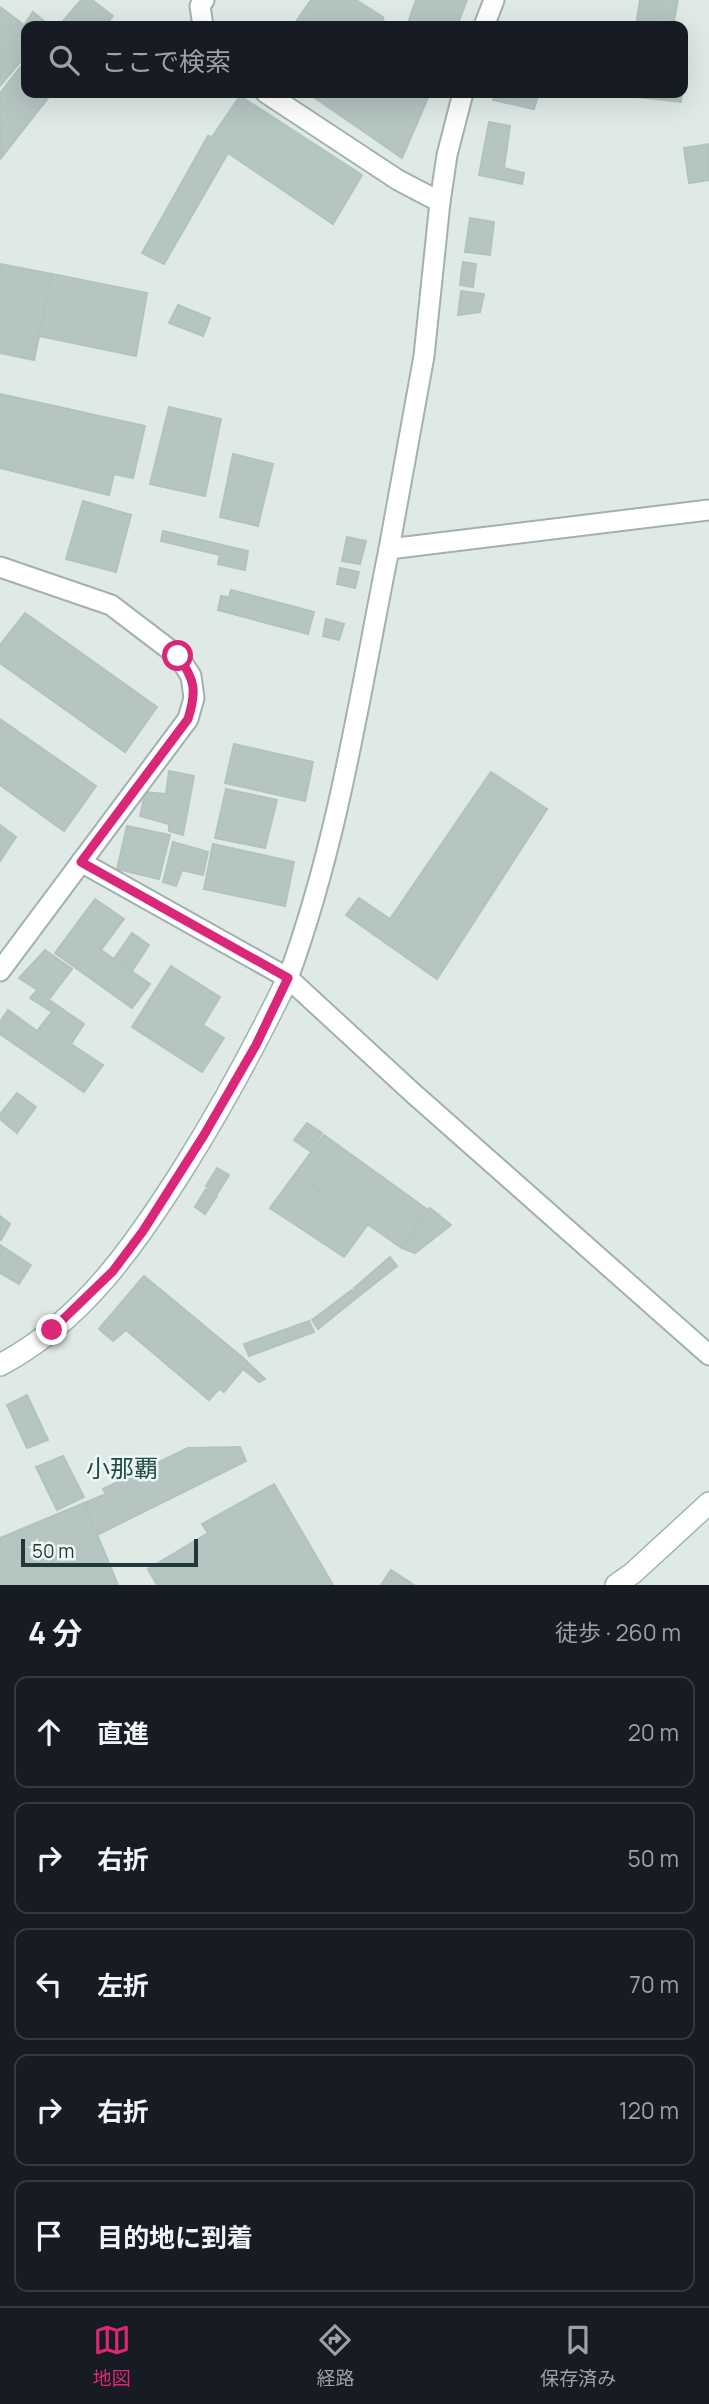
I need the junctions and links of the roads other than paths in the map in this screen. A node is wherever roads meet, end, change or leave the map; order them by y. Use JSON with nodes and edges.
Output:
{"nodes":[{"id":1,"x":204,"y":0,"type":"edge"},
{"id":2,"x":494,"y":0,"type":"edge"},
{"id":3,"x":202,"y":21,"type":"edge"},
{"id":4,"x":486,"y":21,"type":"edge"},
{"id":5,"x":274,"y":98,"type":"edge"},
{"id":6,"x":462,"y":98,"type":"edge"},
{"id":7,"x":440,"y":202,"type":"junction"},
{"id":8,"x":709,"y":510,"type":"edge"},
{"id":9,"x":389,"y":549,"type":"junction"},
{"id":10,"x":0,"y":567,"type":"edge"},
{"id":11,"x":81,"y":862,"type":"junction"},
{"id":12,"x":0,"y":971,"type":"edge"},
{"id":13,"x":288,"y":978,"type":"junction"},
{"id":14,"x":709,"y":1355,"type":"edge"},
{"id":15,"x":0,"y":1364,"type":"edge"},
{"id":16,"x":709,"y":1503,"type":"edge"},
{"id":17,"x":616,"y":1585,"type":"edge"}],
"edges":[{"from":1,"to":3,"type":"street"},
{"from":2,"to":4,"type":"street"},
{"from":5,"to":7,"type":"street"},
{"from":6,"to":7,"type":"street"},
{"from":7,"to":9,"type":"street"},
{"from":8,"to":9,"type":"street"},
{"from":9,"to":13,"type":"street"},
{"from":10,"to":11,"type":"street"},
{"from":11,"to":12,"type":"street"},
{"from":11,"to":13,"type":"street"},
{"from":13,"to":14,"type":"street"},
{"from":13,"to":15,"type":"street"},
{"from":16,"to":17,"type":"street"}]}
